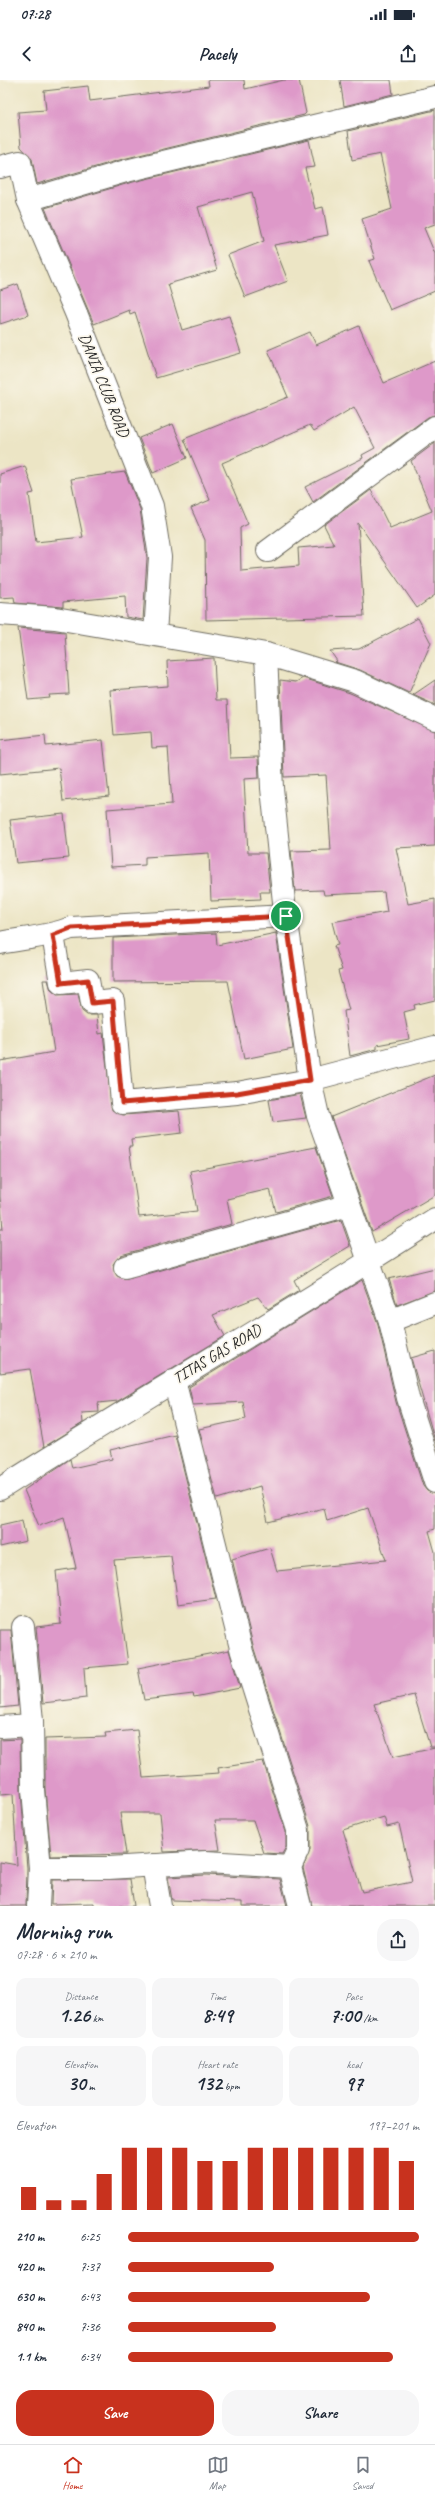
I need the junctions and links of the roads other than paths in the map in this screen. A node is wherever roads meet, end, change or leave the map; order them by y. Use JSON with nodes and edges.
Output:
{"nodes":[{"id":1,"x":435,"y":97,"type":"edge"},
{"id":2,"x":0,"y":167,"type":"edge"},
{"id":3,"x":28,"y":200,"type":"junction"},
{"id":4,"x":435,"y":427,"type":"edge"},
{"id":5,"x":268,"y":551,"type":"dead end"},
{"id":6,"x":0,"y":614,"type":"edge"},
{"id":7,"x":155,"y":634,"type":"junction"},
{"id":8,"x":266,"y":654,"type":"junction"},
{"id":9,"x":435,"y":719,"type":"edge"},
{"id":10,"x":286,"y":916,"type":"junction"},
{"id":11,"x":53,"y":935,"type":"junction"},
{"id":12,"x":0,"y":943,"type":"edge"},
{"id":13,"x":435,"y":1047,"type":"edge"},
{"id":14,"x":310,"y":1080,"type":"junction"},
{"id":15,"x":349,"y":1205,"type":"junction"},
{"id":16,"x":435,"y":1219,"type":"edge"},
{"id":17,"x":370,"y":1261,"type":"junction"},
{"id":18,"x":125,"y":1267,"type":"dead end"},
{"id":19,"x":435,"y":1304,"type":"edge"},
{"id":20,"x":390,"y":1321,"type":"junction"},
{"id":21,"x":174,"y":1380,"type":"junction"},
{"id":22,"x":435,"y":1482,"type":"edge"},
{"id":23,"x":0,"y":1488,"type":"edge"},
{"id":24,"x":23,"y":1627,"type":"dead end"},
{"id":25,"x":32,"y":1725,"type":"junction"},
{"id":26,"x":0,"y":1727,"type":"edge"},
{"id":27,"x":153,"y":1865,"type":"junction"},
{"id":28,"x":290,"y":1867,"type":"junction"},
{"id":29,"x":40,"y":1868,"type":"junction"},
{"id":30,"x":38,"y":1906,"type":"edge"},
{"id":31,"x":160,"y":1906,"type":"edge"},
{"id":32,"x":300,"y":1906,"type":"edge"}],
"edges":[{"from":1,"to":3,"type":"street"},
{"from":2,"to":3,"type":"street","name":"DANIA CLUB ROAD"},
{"from":3,"to":7,"type":"street","name":"DANIA CLUB ROAD"},
{"from":4,"to":5,"type":"street"},
{"from":6,"to":7,"type":"street"},
{"from":7,"to":8,"type":"street"},
{"from":8,"to":9,"type":"street"},
{"from":8,"to":10,"type":"street"},
{"from":10,"to":11,"type":"street"},
{"from":10,"to":14,"type":"street"},
{"from":11,"to":12,"type":"street"},
{"from":11,"to":14,"type":"street"},
{"from":13,"to":14,"type":"street"},
{"from":14,"to":15,"type":"street"},
{"from":15,"to":17,"type":"street"},
{"from":15,"to":18,"type":"street"},
{"from":16,"to":17,"type":"street","name":"TITAS GAS ROAD"},
{"from":17,"to":20,"type":"street"},
{"from":17,"to":21,"type":"street","name":"TITAS GAS ROAD"},
{"from":19,"to":20,"type":"street"},
{"from":20,"to":22,"type":"street"},
{"from":21,"to":23,"type":"street","name":"TITAS GAS ROAD"},
{"from":21,"to":28,"type":"street"},
{"from":24,"to":25,"type":"street"},
{"from":25,"to":26,"type":"street"},
{"from":25,"to":29,"type":"street"},
{"from":27,"to":28,"type":"street"},
{"from":27,"to":29,"type":"street"},
{"from":27,"to":31,"type":"street"},
{"from":28,"to":32,"type":"street"},
{"from":29,"to":30,"type":"street"}]}
